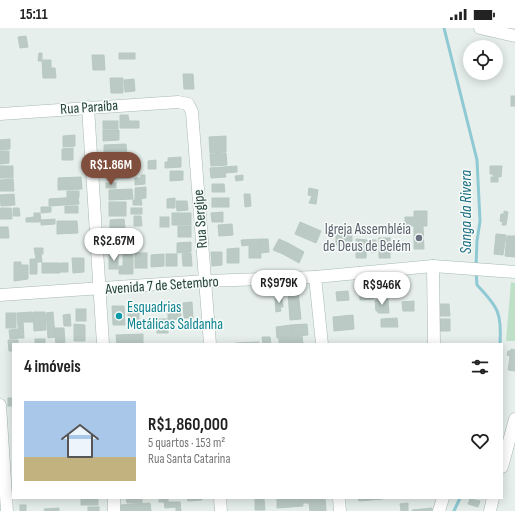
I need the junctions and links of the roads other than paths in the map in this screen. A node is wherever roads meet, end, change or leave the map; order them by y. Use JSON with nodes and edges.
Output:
{"nodes":[{"id":1,"x":480,"y":28,"type":"edge"},
{"id":2,"x":515,"y":36,"type":"edge"},
{"id":3,"x":178,"y":102,"type":"joint"},
{"id":4,"x":88,"y":107,"type":"junction"},
{"id":5,"x":0,"y":114,"type":"edge"},
{"id":6,"x":433,"y":266,"type":"junction"},
{"id":7,"x":515,"y":272,"type":"edge"},
{"id":8,"x":315,"y":276,"type":"junction"},
{"id":9,"x":205,"y":281,"type":"junction"},
{"id":10,"x":99,"y":288,"type":"junction"},
{"id":11,"x":0,"y":295,"type":"edge"},
{"id":12,"x":103,"y":343,"type":"edge"},
{"id":13,"x":210,"y":343,"type":"edge"},
{"id":14,"x":322,"y":343,"type":"edge"},
{"id":15,"x":434,"y":343,"type":"edge"},
{"id":16,"x":0,"y":404,"type":"edge"},
{"id":17,"x":515,"y":419,"type":"edge"},
{"id":18,"x":503,"y":462,"type":"edge"},
{"id":19,"x":114,"y":499,"type":"edge"},
{"id":20,"x":220,"y":499,"type":"edge"},
{"id":21,"x":339,"y":499,"type":"edge"},
{"id":22,"x":443,"y":499,"type":"edge"},
{"id":23,"x":493,"y":499,"type":"edge"},
{"id":24,"x":6,"y":511,"type":"edge"},
{"id":25,"x":114,"y":511,"type":"edge"},
{"id":26,"x":221,"y":511,"type":"edge"},
{"id":27,"x":340,"y":511,"type":"edge"},
{"id":28,"x":439,"y":511,"type":"edge"},
{"id":29,"x":490,"y":511,"type":"edge"}],
"edges":[{"from":1,"to":2,"type":"street"},
{"from":3,"to":4,"type":"street","name":"Rua Paraíba"},
{"from":3,"to":9,"type":"street","name":"Rua Sergipe"},
{"from":4,"to":5,"type":"street","name":"Rua Paraíba"},
{"from":4,"to":10,"type":"street"},
{"from":6,"to":7,"type":"street","name":"Avenida 7 de Setembro"},
{"from":6,"to":8,"type":"street","name":"Avenida 7 de Setembro"},
{"from":6,"to":15,"type":"street"},
{"from":8,"to":9,"type":"street","name":"Avenida 7 de Setembro"},
{"from":8,"to":14,"type":"street"},
{"from":9,"to":10,"type":"street","name":"Avenida 7 de Setembro"},
{"from":9,"to":13,"type":"street","name":"Rua Sergipe"},
{"from":10,"to":11,"type":"street","name":"Avenida 7 de Setembro"},
{"from":10,"to":12,"type":"street"},
{"from":16,"to":24,"type":"street"},
{"from":17,"to":18,"type":"street"},
{"from":19,"to":25,"type":"street"},
{"from":20,"to":26,"type":"street"},
{"from":21,"to":27,"type":"street"},
{"from":22,"to":28,"type":"street"},
{"from":23,"to":29,"type":"street"}]}
